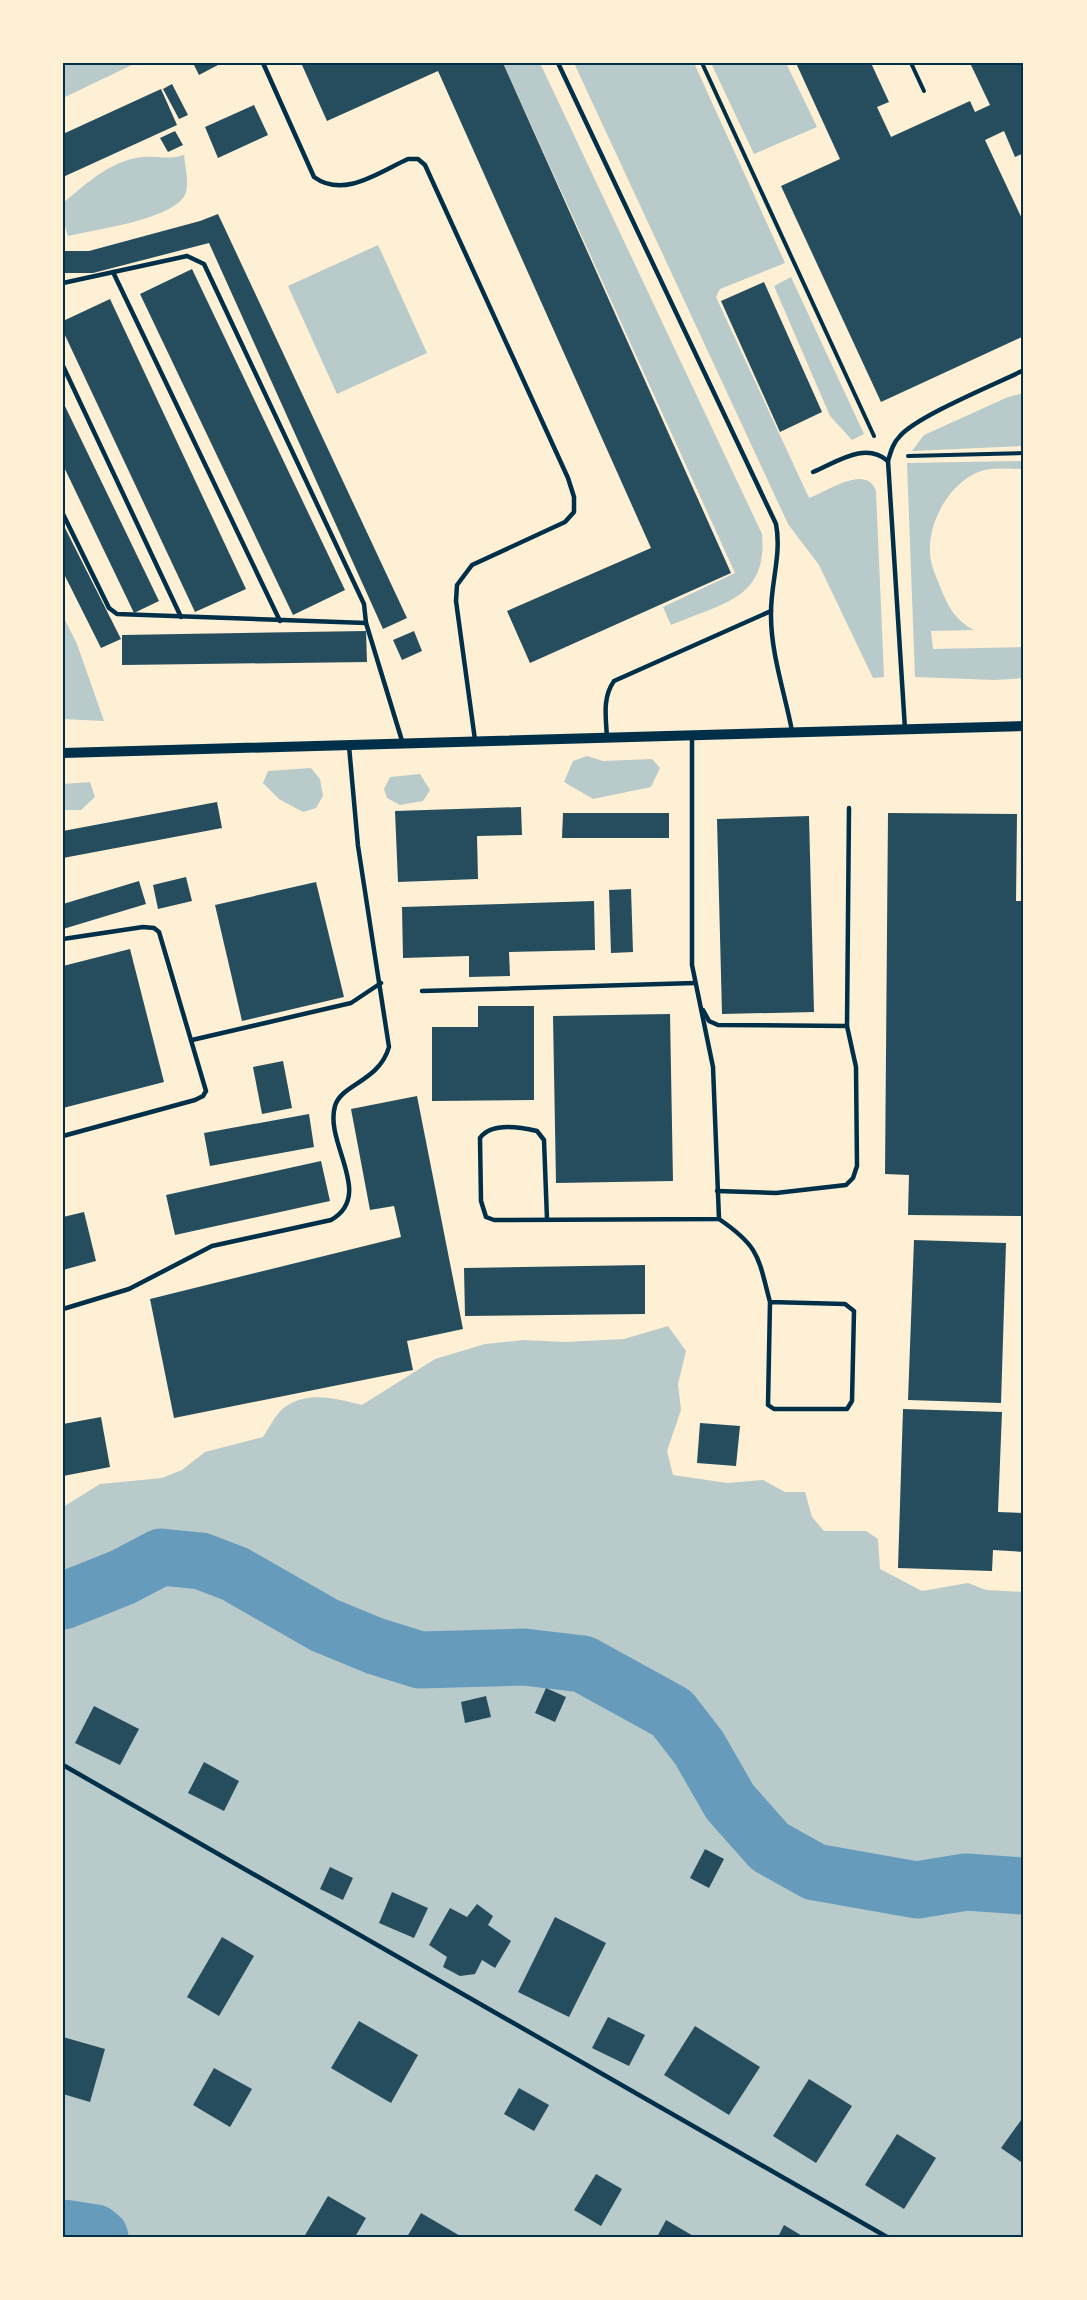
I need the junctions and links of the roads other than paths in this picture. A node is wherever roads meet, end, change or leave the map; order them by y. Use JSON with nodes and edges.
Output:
{"nodes":[{"id":1,"x":262,"y":63,"type":"edge"},
{"id":2,"x":558,"y":63,"type":"edge"},
{"id":3,"x":113,"y":272,"type":"junction"},
{"id":4,"x":63,"y":283,"type":"edge"},
{"id":5,"x":63,"y":366,"type":"edge"},
{"id":6,"x":1024,"y":370,"type":"edge"},
{"id":7,"x":888,"y":461,"type":"junction"},
{"id":8,"x":813,"y":472,"type":"dead end"},
{"id":9,"x":63,"y":514,"type":"edge"},
{"id":10,"x":771,"y":611,"type":"junction"},
{"id":11,"x":181,"y":617,"type":"junction"},
{"id":12,"x":280,"y":621,"type":"junction"},
{"id":13,"x":366,"y":623,"type":"junction"},
{"id":14,"x":1024,"y":726,"type":"edge"},
{"id":15,"x":906,"y":729,"type":"junction"},
{"id":16,"x":792,"y":731,"type":"junction"},
{"id":17,"x":692,"y":736,"type":"junction"},
{"id":18,"x":607,"y":738,"type":"junction"},
{"id":19,"x":475,"y":740,"type":"junction"},
{"id":20,"x":403,"y":744,"type":"junction"},
{"id":21,"x":349,"y":746,"type":"junction"},
{"id":22,"x":63,"y":753,"type":"edge"},
{"id":23,"x":849,"y":808,"type":"dead end"},
{"id":24,"x":63,"y":939,"type":"edge"},
{"id":25,"x":381,"y":983,"type":"junction"},
{"id":26,"x":695,"y":983,"type":"junction"},
{"id":27,"x":422,"y":991,"type":"dead end"},
{"id":28,"x":700,"y":1005,"type":"junction"},
{"id":29,"x":847,"y":1026,"type":"junction"},
{"id":30,"x":192,"y":1040,"type":"junction"},
{"id":31,"x":63,"y":1136,"type":"edge"},
{"id":32,"x":717,"y":1191,"type":"junction"},
{"id":33,"x":547,"y":1219,"type":"junction"},
{"id":34,"x":719,"y":1219,"type":"junction"},
{"id":35,"x":770,"y":1302,"type":"junction"},
{"id":36,"x":63,"y":1309,"type":"edge"},
{"id":37,"x":63,"y":1765,"type":"edge"},
{"id":38,"x":887,"y":2237,"type":"edge"}],
"edges":[{"from":1,"to":19,"type":"lane"},
{"from":2,"to":10,"type":"lane"},
{"from":3,"to":4,"type":"lane"},
{"from":3,"to":12,"type":"lane"},
{"from":3,"to":13,"type":"lane"},
{"from":5,"to":11,"type":"lane"},
{"from":6,"to":7,"type":"lane"},
{"from":7,"to":8,"type":"lane"},
{"from":7,"to":15,"type":"lane"},
{"from":9,"to":11,"type":"lane"},
{"from":10,"to":16,"type":"lane"},
{"from":10,"to":18,"type":"lane"},
{"from":11,"to":12,"type":"lane"},
{"from":12,"to":13,"type":"lane"},
{"from":13,"to":20,"type":"lane"},
{"from":14,"to":15,"type":"street"},
{"from":15,"to":16,"type":"street"},
{"from":16,"to":17,"type":"street"},
{"from":17,"to":18,"type":"street"},
{"from":17,"to":26,"type":"lane"},
{"from":18,"to":19,"type":"street"},
{"from":19,"to":20,"type":"street"},
{"from":20,"to":21,"type":"street"},
{"from":21,"to":22,"type":"street"},
{"from":21,"to":25,"type":"lane"},
{"from":23,"to":29,"type":"lane"},
{"from":24,"to":30,"type":"lane"},
{"from":25,"to":30,"type":"lane"},
{"from":25,"to":36,"type":"lane"},
{"from":26,"to":27,"type":"lane"},
{"from":26,"to":28,"type":"lane"},
{"from":28,"to":29,"type":"lane"},
{"from":28,"to":32,"type":"lane"},
{"from":29,"to":32,"type":"lane"},
{"from":30,"to":31,"type":"lane"},
{"from":32,"to":34,"type":"lane"},
{"from":33,"to":33,"type":"lane"},
{"from":33,"to":34,"type":"lane"},
{"from":34,"to":35,"type":"lane"},
{"from":35,"to":35,"type":"lane"},
{"from":37,"to":38,"type":"lane"}]}
